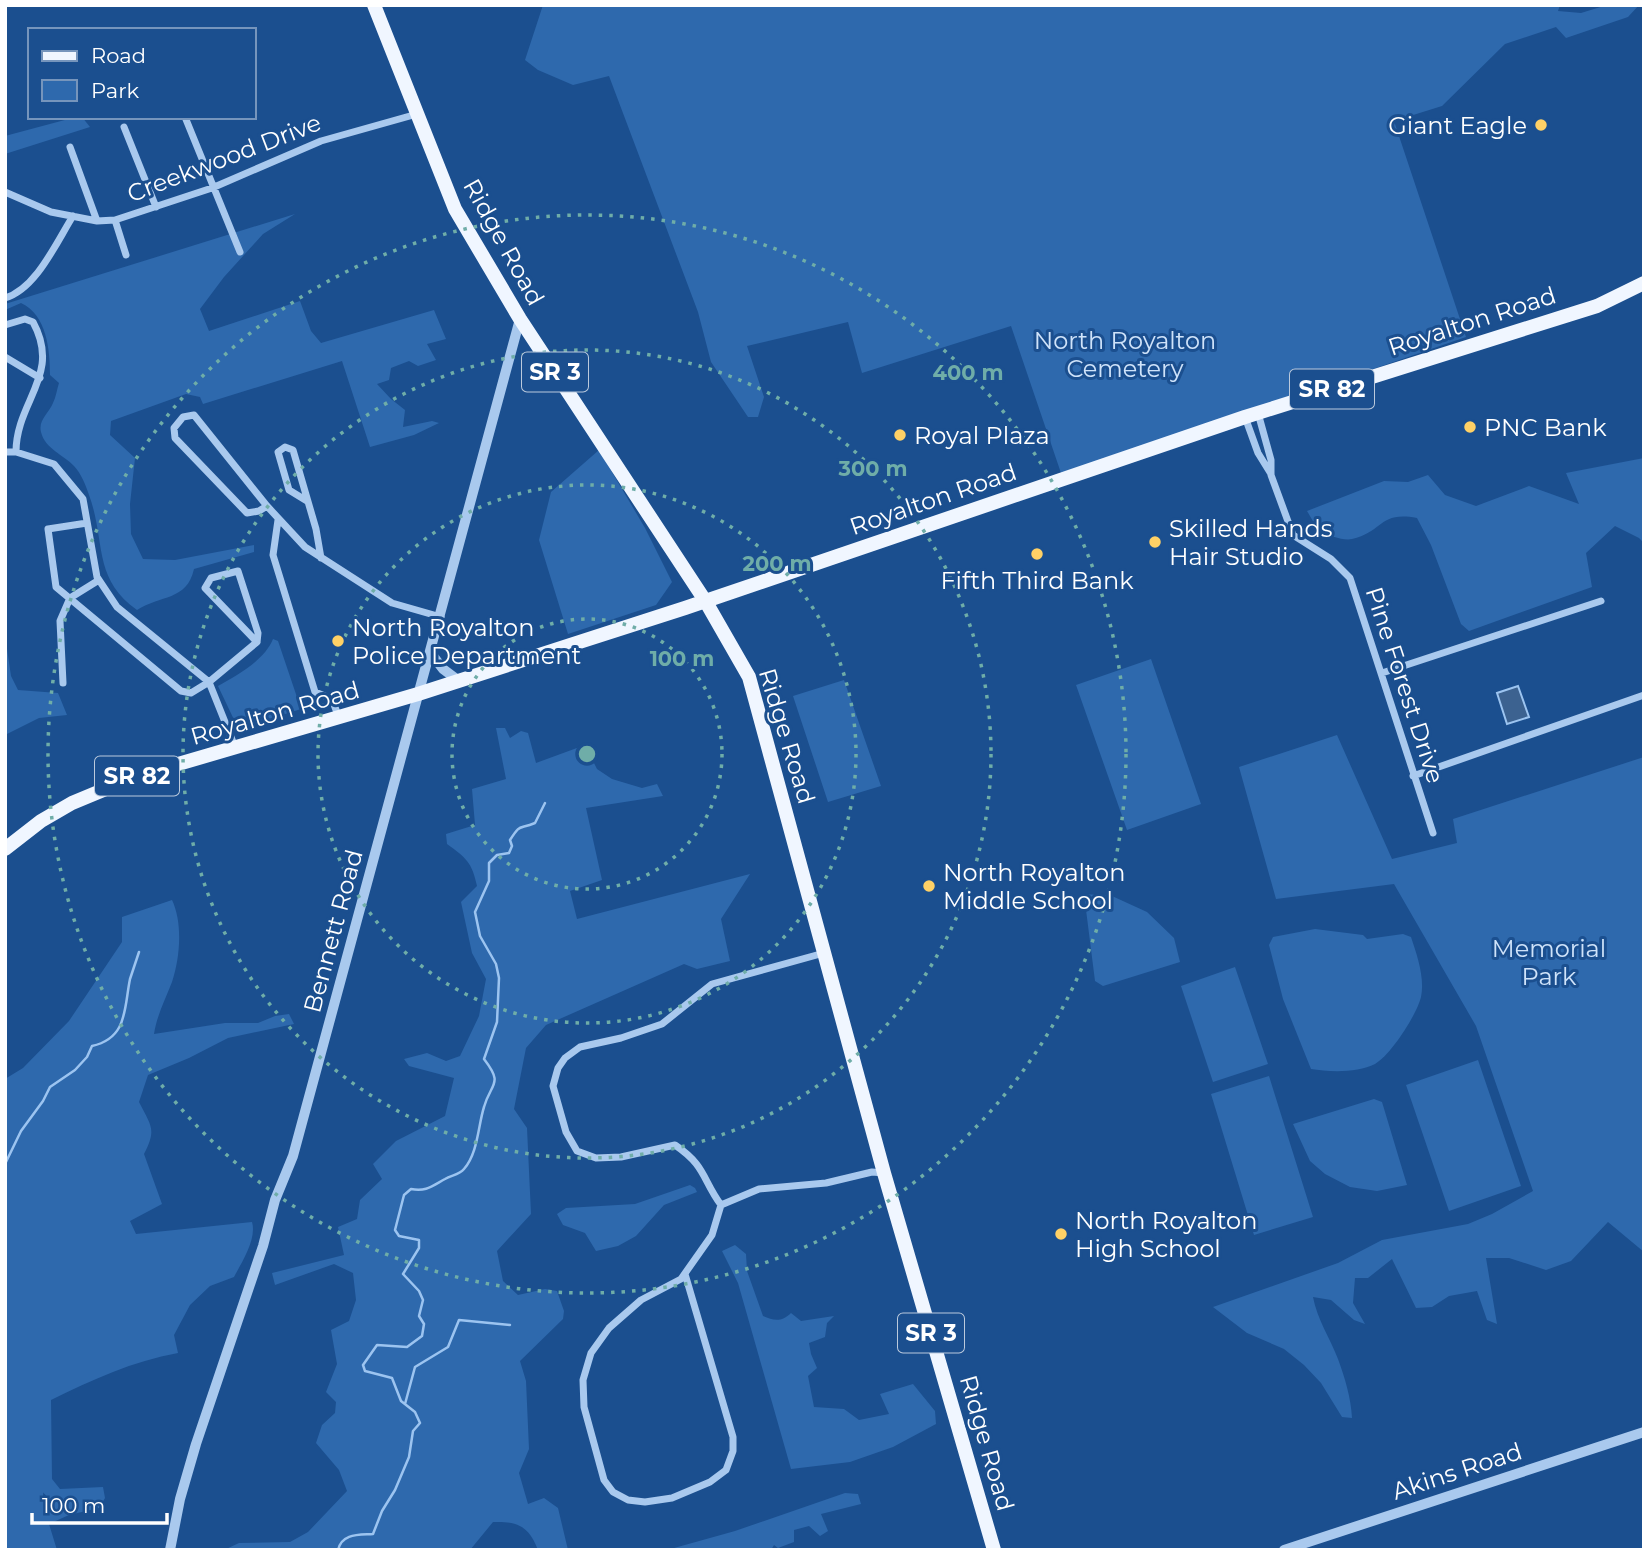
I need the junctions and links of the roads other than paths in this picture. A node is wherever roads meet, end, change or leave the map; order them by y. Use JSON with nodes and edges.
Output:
{"nodes":[{"id":1,"x":374,"y":5,"type":"edge"},
{"id":2,"x":418,"y":114,"type":"junction"},
{"id":3,"x":186,"y":119,"type":"edge"},
{"id":4,"x":124,"y":127,"type":"dead end"},
{"id":5,"x":71,"y":147,"type":"dead end"},
{"id":6,"x":212,"y":188,"type":"junction"},
{"id":7,"x":5,"y":191,"type":"edge"},
{"id":8,"x":156,"y":207,"type":"junction"},
{"id":9,"x":73,"y":216,"type":"junction"},
{"id":10,"x":115,"y":220,"type":"junction"},
{"id":11,"x":97,"y":221,"type":"junction"},
{"id":12,"x":240,"y":252,"type":"dead end"},
{"id":13,"x":126,"y":255,"type":"dead end"},
{"id":14,"x":1644,"y":283,"type":"edge"},
{"id":15,"x":5,"y":298,"type":"edge"},
{"id":16,"x":520,"y":319,"type":"junction"},
{"id":17,"x":5,"y":325,"type":"edge"},
{"id":18,"x":5,"y":357,"type":"edge"},
{"id":19,"x":40,"y":378,"type":"junction"},
{"id":20,"x":1252,"y":415,"type":"junction"},
{"id":21,"x":5,"y":452,"type":"edge"},
{"id":22,"x":16,"y":452,"type":"junction"},
{"id":23,"x":1271,"y":475,"type":"junction"},
{"id":24,"x":307,"y":501,"type":"junction"},
{"id":25,"x":267,"y":506,"type":"junction"},
{"id":26,"x":278,"y":520,"type":"junction"},
{"id":27,"x":87,"y":523,"type":"junction"},
{"id":28,"x":321,"y":558,"type":"junction"},
{"id":29,"x":99,"y":580,"type":"junction"},
{"id":30,"x":69,"y":598,"type":"junction"},
{"id":31,"x":1601,"y":601,"type":"dead end"},
{"id":32,"x":706,"y":602,"type":"junction"},
{"id":33,"x":441,"y":617,"type":"junction"},
{"id":34,"x":257,"y":642,"type":"junction"},
{"id":35,"x":430,"y":652,"type":"junction"},
{"id":36,"x":1382,"y":674,"type":"junction"},
{"id":37,"x":460,"y":681,"type":"junction"},
{"id":38,"x":209,"y":682,"type":"junction"},
{"id":39,"x":63,"y":683,"type":"dead end"},
{"id":40,"x":418,"y":694,"type":"junction"},
{"id":41,"x":1644,"y":695,"type":"edge"},
{"id":42,"x":339,"y":718,"type":"junction"},
{"id":43,"x":235,"y":748,"type":"junction"},
{"id":44,"x":1413,"y":776,"type":"junction"},
{"id":45,"x":1433,"y":833,"type":"dead end"},
{"id":46,"x":5,"y":849,"type":"edge"},
{"id":47,"x":824,"y":953,"type":"junction"},
{"id":48,"x":884,"y":1173,"type":"junction"},
{"id":49,"x":721,"y":1205,"type":"junction"},
{"id":50,"x":685,"y":1274,"type":"junction"},
{"id":51,"x":1644,"y":1433,"type":"edge"},
{"id":52,"x":170,"y":1550,"type":"edge"},
{"id":53,"x":994,"y":1550,"type":"edge"},
{"id":54,"x":1284,"y":1550,"type":"edge"}],
"edges":[{"from":1,"to":2,"type":"main road","name":"Ridge Road","number":"SR 3"},
{"from":2,"to":6,"type":"street","name":"Creekwood Drive"},
{"from":2,"to":16,"type":"main road","name":"Ridge Road","number":"SR 3"},
{"from":3,"to":6,"type":"street"},
{"from":4,"to":8,"type":"street"},
{"from":5,"to":11,"type":"street"},
{"from":6,"to":8,"type":"street","name":"Creekwood Drive"},
{"from":6,"to":12,"type":"street"},
{"from":7,"to":9,"type":"street","name":"Creekwood Drive"},
{"from":8,"to":10,"type":"street","name":"Creekwood Drive"},
{"from":9,"to":11,"type":"street","name":"Creekwood Drive"},
{"from":9,"to":15,"type":"street"},
{"from":10,"to":11,"type":"street","name":"Creekwood Drive"},
{"from":10,"to":13,"type":"street"},
{"from":14,"to":20,"type":"main road","name":"Royalton Road","number":"SR 82"},
{"from":16,"to":32,"type":"main road","name":"Ridge Road","number":"SR 3"},
{"from":16,"to":33,"type":"street","name":"Bennett Road"},
{"from":17,"to":19,"type":"street"},
{"from":18,"to":19,"type":"street"},
{"from":19,"to":22,"type":"street"},
{"from":20,"to":23,"type":"street","name":"Pine Forest Drive"},
{"from":20,"to":23,"type":"street"},
{"from":20,"to":32,"type":"main road","name":"Royalton Road","number":"SR 82"},
{"from":21,"to":22,"type":"street"},
{"from":22,"to":27,"type":"street"},
{"from":23,"to":36,"type":"street","name":"Pine Forest Drive"},
{"from":24,"to":24,"type":"street"},
{"from":24,"to":28,"type":"street"},
{"from":25,"to":25,"type":"street"},
{"from":25,"to":26,"type":"street"},
{"from":26,"to":28,"type":"street"},
{"from":26,"to":42,"type":"street"},
{"from":27,"to":29,"type":"street"},
{"from":27,"to":30,"type":"street"},
{"from":28,"to":33,"type":"street"},
{"from":29,"to":30,"type":"street"},
{"from":29,"to":38,"type":"street"},
{"from":30,"to":38,"type":"street"},
{"from":30,"to":39,"type":"street"},
{"from":31,"to":36,"type":"street"},
{"from":32,"to":37,"type":"main road","name":"Royalton Road","number":"SR 82"},
{"from":32,"to":47,"type":"main road","name":"Ridge Road","number":"SR 3"},
{"from":33,"to":35,"type":"street","name":"Bennett Road"},
{"from":34,"to":34,"type":"street"},
{"from":34,"to":38,"type":"street"},
{"from":35,"to":37,"type":"street"},
{"from":35,"to":40,"type":"street","name":"Bennett Road"},
{"from":36,"to":44,"type":"street","name":"Pine Forest Drive"},
{"from":37,"to":40,"type":"main road","name":"Royalton Road","number":"SR 82"},
{"from":38,"to":43,"type":"street"},
{"from":40,"to":42,"type":"main road","name":"Royalton Road","number":"SR 82"},
{"from":40,"to":52,"type":"street","name":"Bennett Road"},
{"from":41,"to":44,"type":"street"},
{"from":42,"to":43,"type":"main road","name":"Royalton Road","number":"SR 82"},
{"from":43,"to":46,"type":"main road","name":"Royalton Road","number":"SR 82"},
{"from":44,"to":45,"type":"street","name":"Pine Forest Drive"},
{"from":47,"to":48,"type":"main road","name":"Ridge Road","number":"SR 3"},
{"from":47,"to":49,"type":"street"},
{"from":48,"to":49,"type":"street"},
{"from":48,"to":53,"type":"main road","name":"Ridge Road","number":"SR 3"},
{"from":49,"to":50,"type":"street"},
{"from":50,"to":50,"type":"street"},
{"from":51,"to":54,"type":"street","name":"Akins Road"}]}
